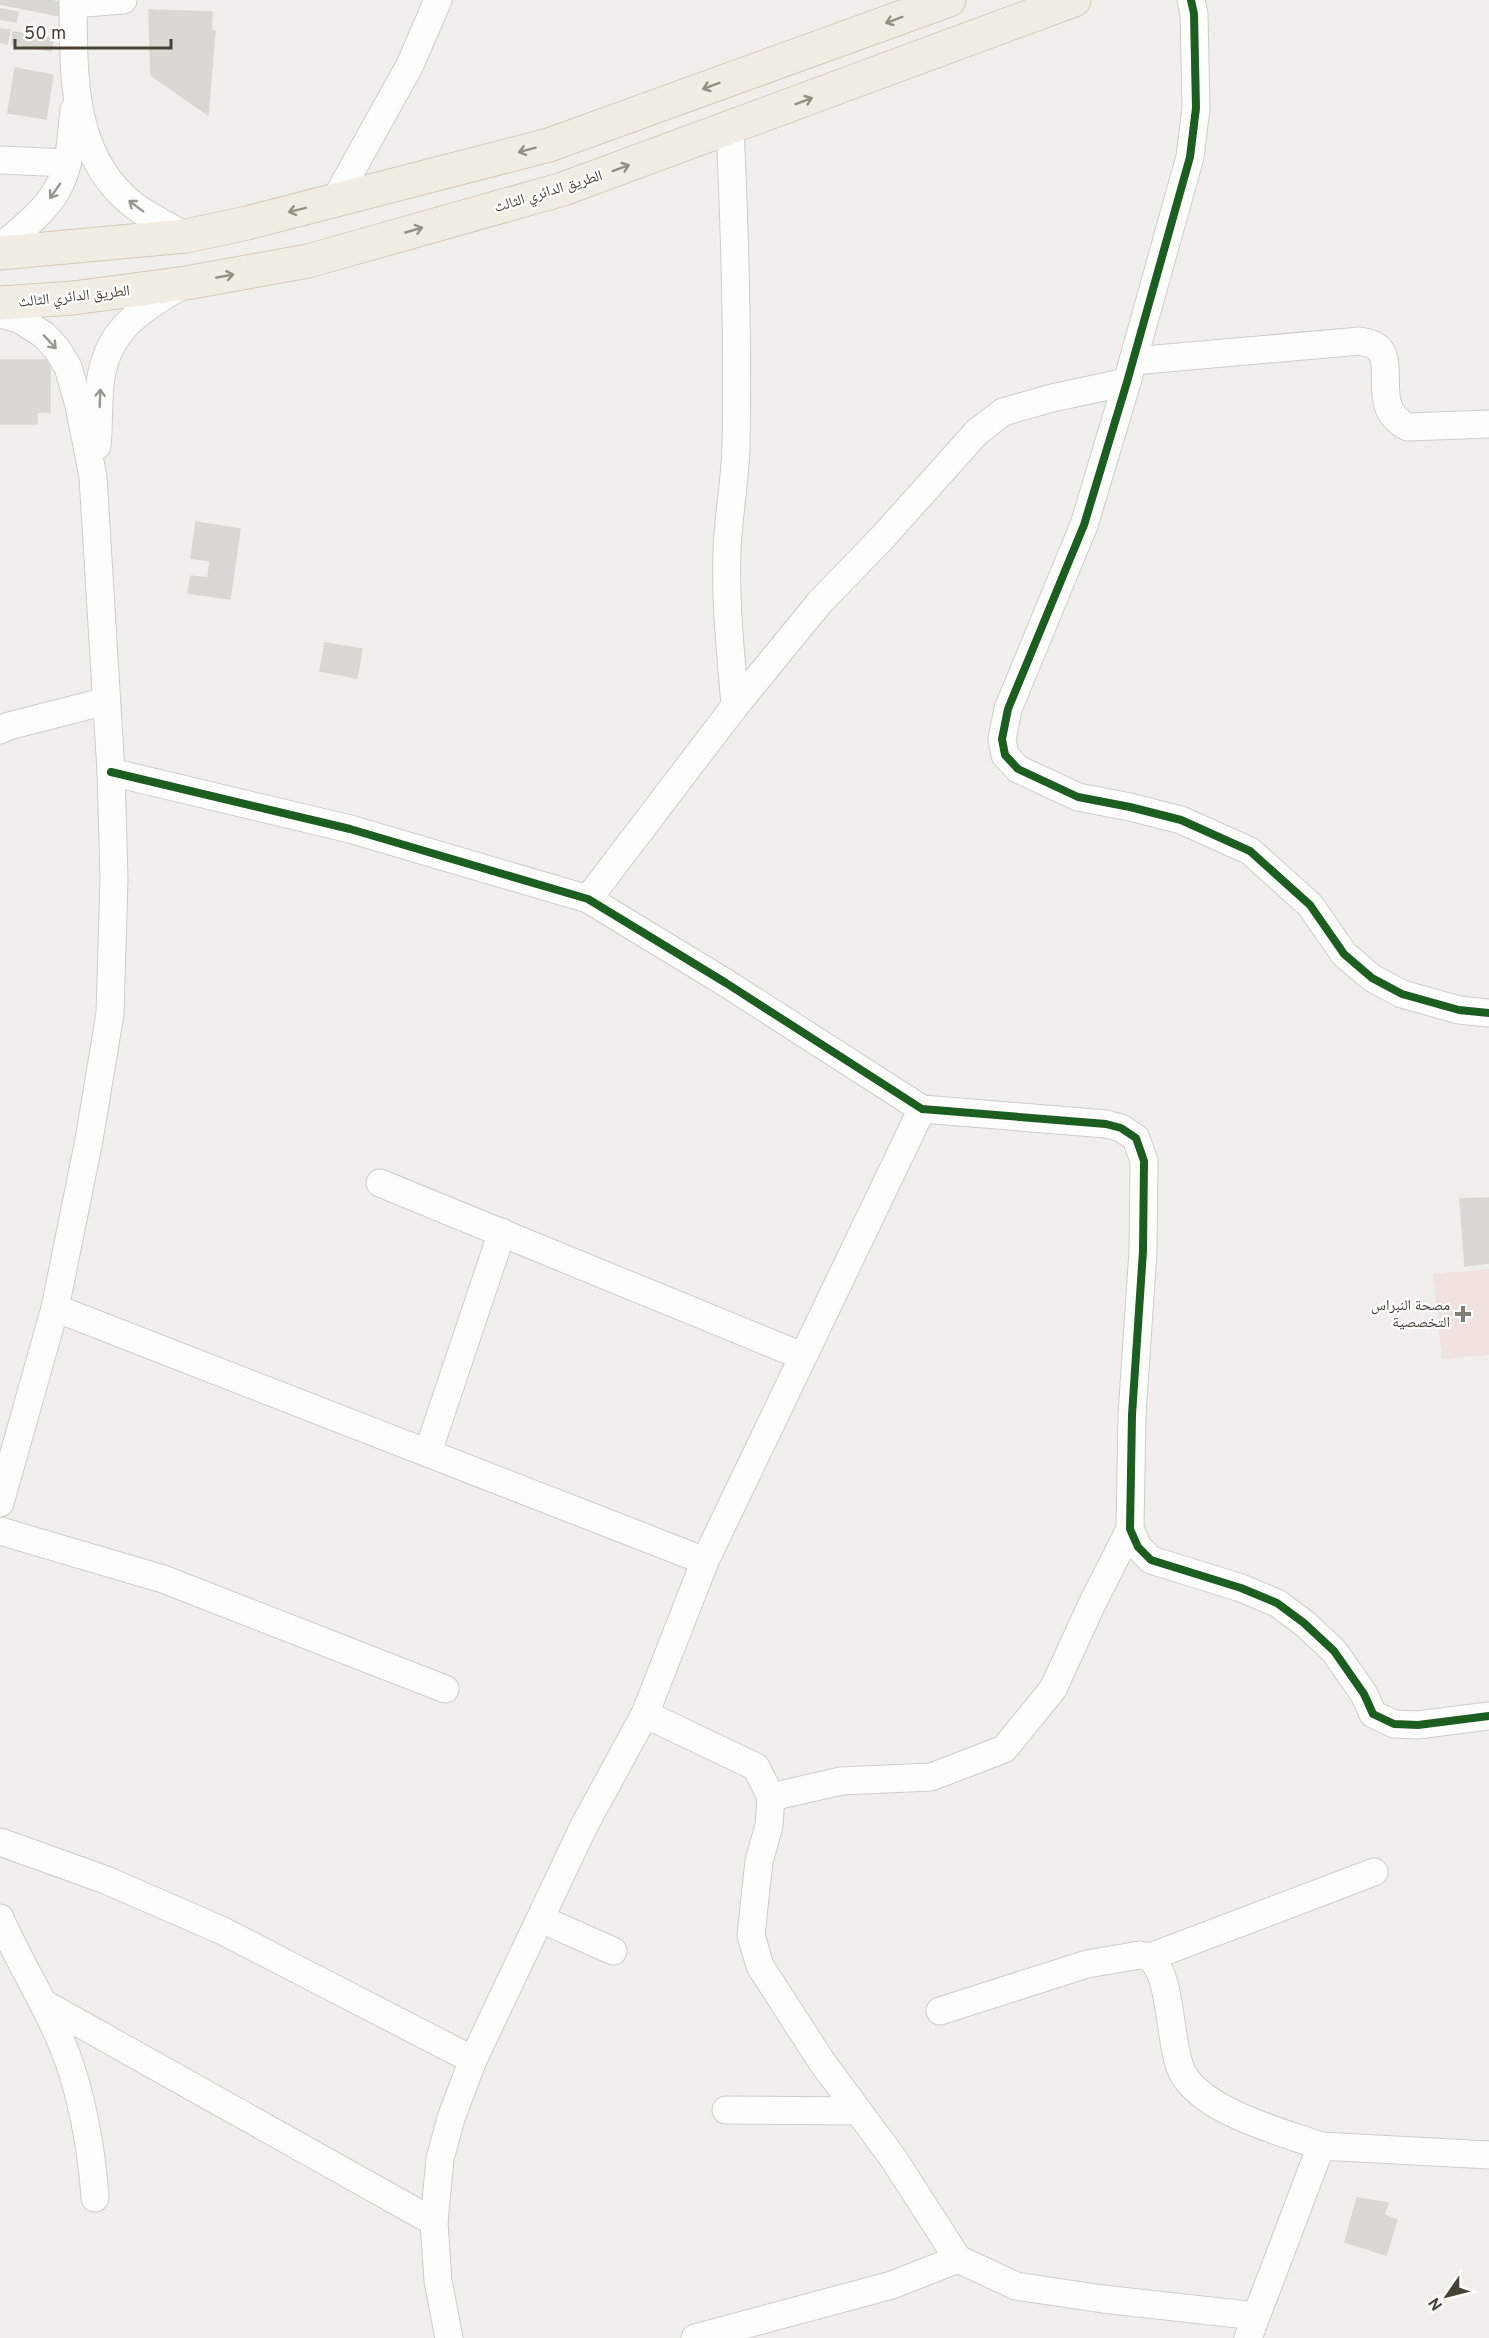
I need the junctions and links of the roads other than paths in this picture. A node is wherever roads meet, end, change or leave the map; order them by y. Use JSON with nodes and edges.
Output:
{"nodes":[{"id":1,"x":123,"y":0,"type":"edge"},
{"id":2,"x":438,"y":0,"type":"edge"},
{"id":3,"x":949,"y":0,"type":"edge"},
{"id":4,"x":1074,"y":0,"type":"edge"},
{"id":5,"x":1191,"y":0,"type":"edge"},
{"id":6,"x":73,"y":2,"type":"edge"},
{"id":7,"x":76,"y":94,"type":"junction"},
{"id":8,"x":729,"y":128,"type":"junction"},
{"id":9,"x":0,"y":160,"type":"edge"},
{"id":10,"x":67,"y":163,"type":"junction"},
{"id":11,"x":335,"y":200,"type":"junction"},
{"id":12,"x":186,"y":236,"type":"junction"},
{"id":13,"x":0,"y":248,"type":"edge"},
{"id":14,"x":0,"y":253,"type":"edge"},
{"id":15,"x":186,"y":283,"type":"junction"},
{"id":16,"x":0,"y":303,"type":"edge"},
{"id":17,"x":0,"y":314,"type":"edge"},
{"id":18,"x":1130,"y":372,"type":"junction"},
{"id":19,"x":1489,"y":424,"type":"edge"},
{"id":20,"x":93,"y":477,"type":"junction"},
{"id":21,"x":106,"y":701,"type":"junction"},
{"id":22,"x":735,"y":706,"type":"junction"},
{"id":23,"x":0,"y":730,"type":"edge"},
{"id":24,"x":111,"y":772,"type":"junction"},
{"id":25,"x":588,"y":899,"type":"junction"},
{"id":26,"x":1489,"y":1012,"type":"edge"},
{"id":27,"x":922,"y":1109,"type":"junction"},
{"id":28,"x":380,"y":1183,"type":"dead end"},
{"id":29,"x":502,"y":1232,"type":"junction"},
{"id":30,"x":55,"y":1308,"type":"junction"},
{"id":31,"x":802,"y":1356,"type":"junction"},
{"id":32,"x":428,"y":1452,"type":"junction"},
{"id":33,"x":0,"y":1503,"type":"edge"},
{"id":34,"x":1130,"y":1529,"type":"junction"},
{"id":35,"x":0,"y":1531,"type":"edge"},
{"id":36,"x":705,"y":1561,"type":"junction"},
{"id":37,"x":445,"y":1689,"type":"dead end"},
{"id":38,"x":645,"y":1714,"type":"junction"},
{"id":39,"x":1489,"y":1716,"type":"edge"},
{"id":40,"x":771,"y":1797,"type":"junction"},
{"id":41,"x":0,"y":1842,"type":"edge"},
{"id":42,"x":1374,"y":1872,"type":"dead end"},
{"id":43,"x":0,"y":1918,"type":"edge"},
{"id":44,"x":541,"y":1919,"type":"junction"},
{"id":45,"x":613,"y":1950,"type":"dead end"},
{"id":46,"x":1150,"y":1957,"type":"junction"},
{"id":47,"x":43,"y":2003,"type":"junction"},
{"id":48,"x":940,"y":2011,"type":"dead end"},
{"id":49,"x":473,"y":2060,"type":"junction"},
{"id":50,"x":726,"y":2110,"type":"dead end"},
{"id":51,"x":858,"y":2111,"type":"junction"},
{"id":52,"x":1321,"y":2146,"type":"junction"},
{"id":53,"x":1489,"y":2155,"type":"edge"},
{"id":54,"x":95,"y":2198,"type":"dead end"},
{"id":55,"x":434,"y":2222,"type":"junction"},
{"id":56,"x":958,"y":2259,"type":"junction"},
{"id":57,"x":1252,"y":2327,"type":"edge"},
{"id":58,"x":449,"y":2338,"type":"edge"},
{"id":59,"x":695,"y":2338,"type":"edge"}],
"edges":[{"from":1,"to":6,"type":"street"},
{"from":2,"to":11,"type":"street"},
{"from":3,"to":11,"type":"main road","one_way":true},
{"from":8,"to":4,"type":"main road","name":"الطريق الدائري الثالث","one_way":true},
{"from":5,"to":18,"type":"street"},
{"from":6,"to":7,"type":"street"},
{"from":7,"to":10,"type":"street"},
{"from":12,"to":7,"type":"street","one_way":true},
{"from":15,"to":8,"type":"main road","name":"الطريق الدائري الثالث","one_way":true},
{"from":8,"to":22,"type":"street"},
{"from":9,"to":10,"type":"street"},
{"from":10,"to":13,"type":"street","one_way":true},
{"from":11,"to":12,"type":"main road","one_way":true},
{"from":12,"to":14,"type":"main road"},
{"from":15,"to":16,"type":"main road","name":"الطريق الدائري الثالث"},
{"from":20,"to":15,"type":"street","one_way":true},
{"from":17,"to":20,"type":"street","one_way":true},
{"from":18,"to":19,"type":"street"},
{"from":18,"to":22,"type":"street"},
{"from":18,"to":26,"type":"street"},
{"from":20,"to":21,"type":"street"},
{"from":21,"to":23,"type":"street"},
{"from":21,"to":24,"type":"street"},
{"from":22,"to":25,"type":"street"},
{"from":24,"to":25,"type":"street"},
{"from":24,"to":30,"type":"street"},
{"from":25,"to":27,"type":"street"},
{"from":27,"to":31,"type":"street"},
{"from":27,"to":34,"type":"street"},
{"from":28,"to":29,"type":"street"},
{"from":29,"to":31,"type":"street"},
{"from":29,"to":32,"type":"street"},
{"from":30,"to":32,"type":"street"},
{"from":30,"to":33,"type":"street"},
{"from":31,"to":36,"type":"street"},
{"from":32,"to":36,"type":"street"},
{"from":34,"to":39,"type":"street"},
{"from":34,"to":40,"type":"street"},
{"from":35,"to":37,"type":"street"},
{"from":36,"to":38,"type":"street"},
{"from":38,"to":40,"type":"street"},
{"from":38,"to":44,"type":"street"},
{"from":40,"to":51,"type":"street"},
{"from":41,"to":49,"type":"street"},
{"from":42,"to":46,"type":"street"},
{"from":43,"to":47,"type":"street"},
{"from":44,"to":45,"type":"street"},
{"from":44,"to":49,"type":"street"},
{"from":46,"to":48,"type":"street"},
{"from":46,"to":52,"type":"street"},
{"from":47,"to":54,"type":"street"},
{"from":47,"to":55,"type":"street"},
{"from":49,"to":55,"type":"street"},
{"from":50,"to":51,"type":"street"},
{"from":51,"to":56,"type":"street"},
{"from":52,"to":53,"type":"street"},
{"from":52,"to":57,"type":"street"},
{"from":55,"to":58,"type":"street"},
{"from":56,"to":57,"type":"street"},
{"from":56,"to":59,"type":"street"}]}
